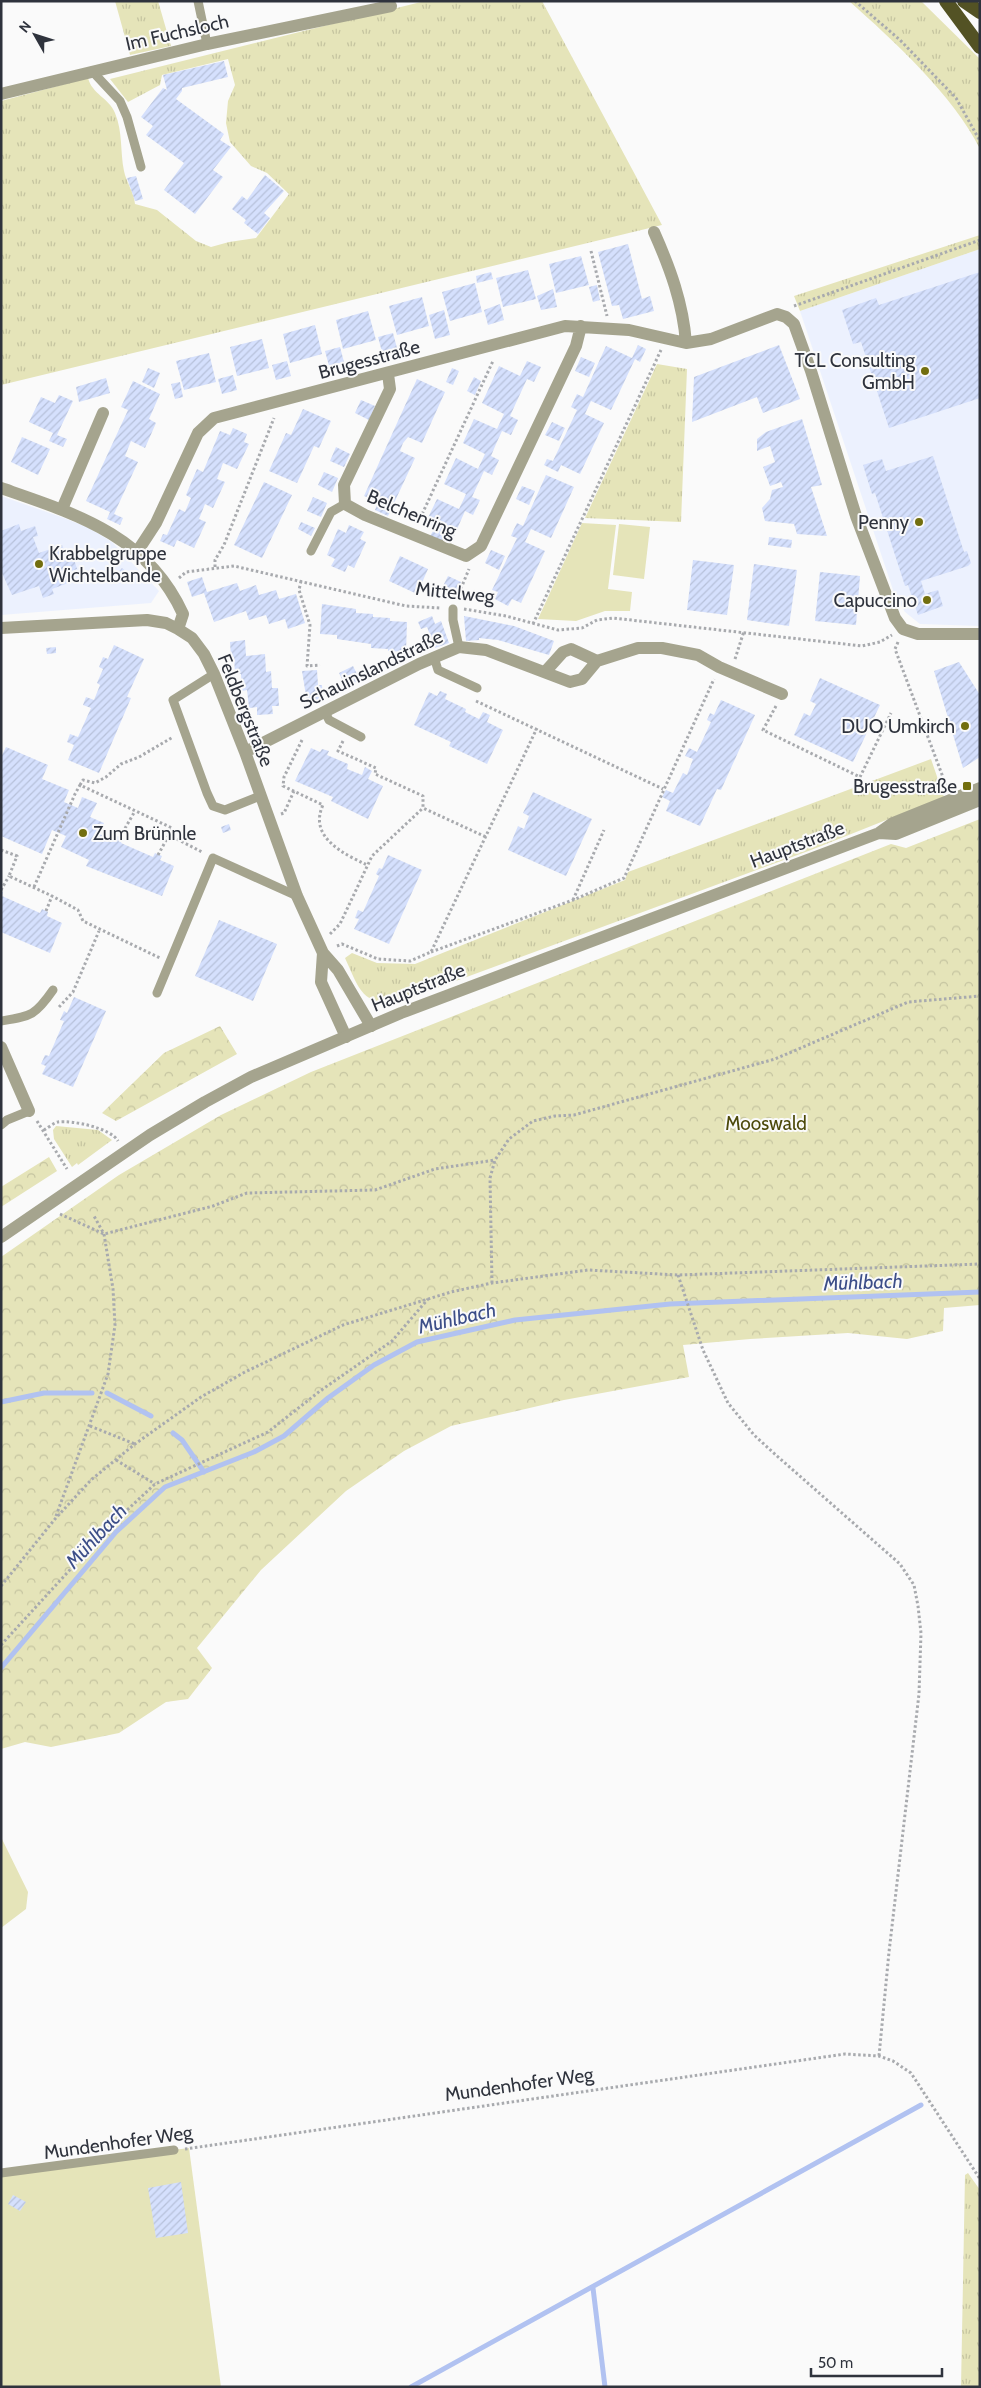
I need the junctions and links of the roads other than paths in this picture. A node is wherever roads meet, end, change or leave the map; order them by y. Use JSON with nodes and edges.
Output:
{"nodes":[{"id":1,"x":198,"y":1,"type":"edge"},
{"id":2,"x":946,"y":1,"type":"edge"},
{"id":3,"x":964,"y":1,"type":"edge"},
{"id":4,"x":373,"y":5,"type":"edge"},
{"id":5,"x":391,"y":6,"type":"dead end"},
{"id":6,"x":980,"y":12,"type":"edge"},
{"id":7,"x":207,"y":44,"type":"junction"},
{"id":8,"x":980,"y":47,"type":"edge"},
{"id":9,"x":92,"y":71,"type":"junction"},
{"id":10,"x":1,"y":94,"type":"edge"},
{"id":11,"x":141,"y":167,"type":"dead end"},
{"id":12,"x":654,"y":232,"type":"dead end"},
{"id":13,"x":582,"y":326,"type":"junction"},
{"id":14,"x":686,"y":342,"type":"junction"},
{"id":15,"x":388,"y":374,"type":"junction"},
{"id":16,"x":103,"y":412,"type":"dead end"},
{"id":17,"x":1,"y":488,"type":"edge"},
{"id":18,"x":345,"y":504,"type":"junction"},
{"id":19,"x":62,"y":509,"type":"junction"},
{"id":20,"x":311,"y":550,"type":"dead end"},
{"id":21,"x":137,"y":552,"type":"junction"},
{"id":22,"x":453,"y":609,"type":"road end"},
{"id":23,"x":1,"y":628,"type":"edge"},
{"id":24,"x":178,"y":628,"type":"junction"},
{"id":25,"x":980,"y":634,"type":"edge"},
{"id":26,"x":459,"y":647,"type":"junction"},
{"id":27,"x":434,"y":657,"type":"junction"},
{"id":28,"x":597,"y":661,"type":"junction"},
{"id":29,"x":545,"y":672,"type":"junction"},
{"id":30,"x":214,"y":674,"type":"junction"},
{"id":31,"x":477,"y":688,"type":"dead end"},
{"id":32,"x":782,"y":694,"type":"road end"},
{"id":33,"x":325,"y":712,"type":"junction"},
{"id":34,"x":362,"y":737,"type":"dead end"},
{"id":35,"x":244,"y":752,"type":"junction"},
{"id":36,"x":980,"y":788,"type":"edge"},
{"id":37,"x":260,"y":796,"type":"junction"},
{"id":38,"x":980,"y":800,"type":"edge"},
{"id":39,"x":879,"y":833,"type":"junction"},
{"id":40,"x":297,"y":896,"type":"junction"},
{"id":41,"x":321,"y":948,"type":"junction"},
{"id":42,"x":54,"y":990,"type":"dead end"},
{"id":43,"x":158,"y":993,"type":"dead end"},
{"id":44,"x":1,"y":1020,"type":"edge"},
{"id":45,"x":371,"y":1026,"type":"junction"},
{"id":46,"x":346,"y":1037,"type":"junction"},
{"id":47,"x":1,"y":1047,"type":"edge"},
{"id":48,"x":30,"y":1111,"type":"joint"},
{"id":49,"x":1,"y":1125,"type":"edge"},
{"id":50,"x":1,"y":1237,"type":"edge"},
{"id":51,"x":174,"y":2150,"type":"road end"},
{"id":52,"x":1,"y":2174,"type":"edge"}],
"edges":[{"from":1,"to":7,"type":"lane"},
{"from":2,"to":8,"type":"highway"},
{"from":3,"to":6,"type":"highway"},
{"from":4,"to":5,"type":"street","name":"Im Fuchsloch"},
{"from":4,"to":7,"type":"street","name":"Im Fuchsloch"},
{"from":7,"to":9,"type":"street","name":"Im Fuchsloch"},
{"from":9,"to":10,"type":"street","name":"Im Fuchsloch"},
{"from":9,"to":11,"type":"lane"},
{"from":12,"to":14,"type":"street"},
{"from":13,"to":14,"type":"street","name":"Brugesstraße"},
{"from":13,"to":15,"type":"street","name":"Brugesstraße"},
{"from":13,"to":18,"type":"street","name":"Belchenring"},
{"from":14,"to":25,"type":"street","name":"Brugesstraße"},
{"from":15,"to":18,"type":"street","name":"Belchenring"},
{"from":15,"to":21,"type":"street","name":"Brugesstraße"},
{"from":16,"to":19,"type":"street"},
{"from":17,"to":19,"type":"street"},
{"from":18,"to":20,"type":"lane"},
{"from":19,"to":21,"type":"street"},
{"from":21,"to":24,"type":"street"},
{"from":22,"to":26,"type":"lane"},
{"from":23,"to":24,"type":"street"},
{"from":24,"to":30,"type":"street","name":"Feldbergstraße"},
{"from":26,"to":27,"type":"street","name":"Schauinslandstraße"},
{"from":26,"to":29,"type":"street","name":"Schauinslandstraße"},
{"from":27,"to":31,"type":"lane"},
{"from":27,"to":33,"type":"street","name":"Schauinslandstraße"},
{"from":28,"to":29,"type":"street","name":"Schauinslandstraße"},
{"from":28,"to":29,"type":"street"},
{"from":28,"to":32,"type":"street","name":"Schauinslandstraße"},
{"from":30,"to":35,"type":"street","name":"Feldbergstraße"},
{"from":30,"to":37,"type":"lane"},
{"from":33,"to":34,"type":"lane"},
{"from":33,"to":35,"type":"street","name":"Schauinslandstraße"},
{"from":35,"to":37,"type":"street","name":"Feldbergstraße"},
{"from":36,"to":39,"type":"street","name":"Hauptstraße"},
{"from":37,"to":40,"type":"street","name":"Feldbergstraße"},
{"from":38,"to":39,"type":"street","name":"Hauptstraße"},
{"from":39,"to":45,"type":"street","name":"Hauptstraße"},
{"from":40,"to":41,"type":"street","name":"Feldbergstraße"},
{"from":40,"to":43,"type":"lane"},
{"from":41,"to":45,"type":"street","name":"Feldbergstraße"},
{"from":41,"to":46,"type":"street","name":"Feldbergstraße"},
{"from":42,"to":44,"type":"lane"},
{"from":45,"to":46,"type":"street","name":"Hauptstraße"},
{"from":46,"to":50,"type":"street","name":"Hauptstraße"},
{"from":47,"to":48,"type":"street"},
{"from":48,"to":49,"type":"lane"},
{"from":51,"to":52,"type":"lane","name":"Mundenhofer Weg"}]}
